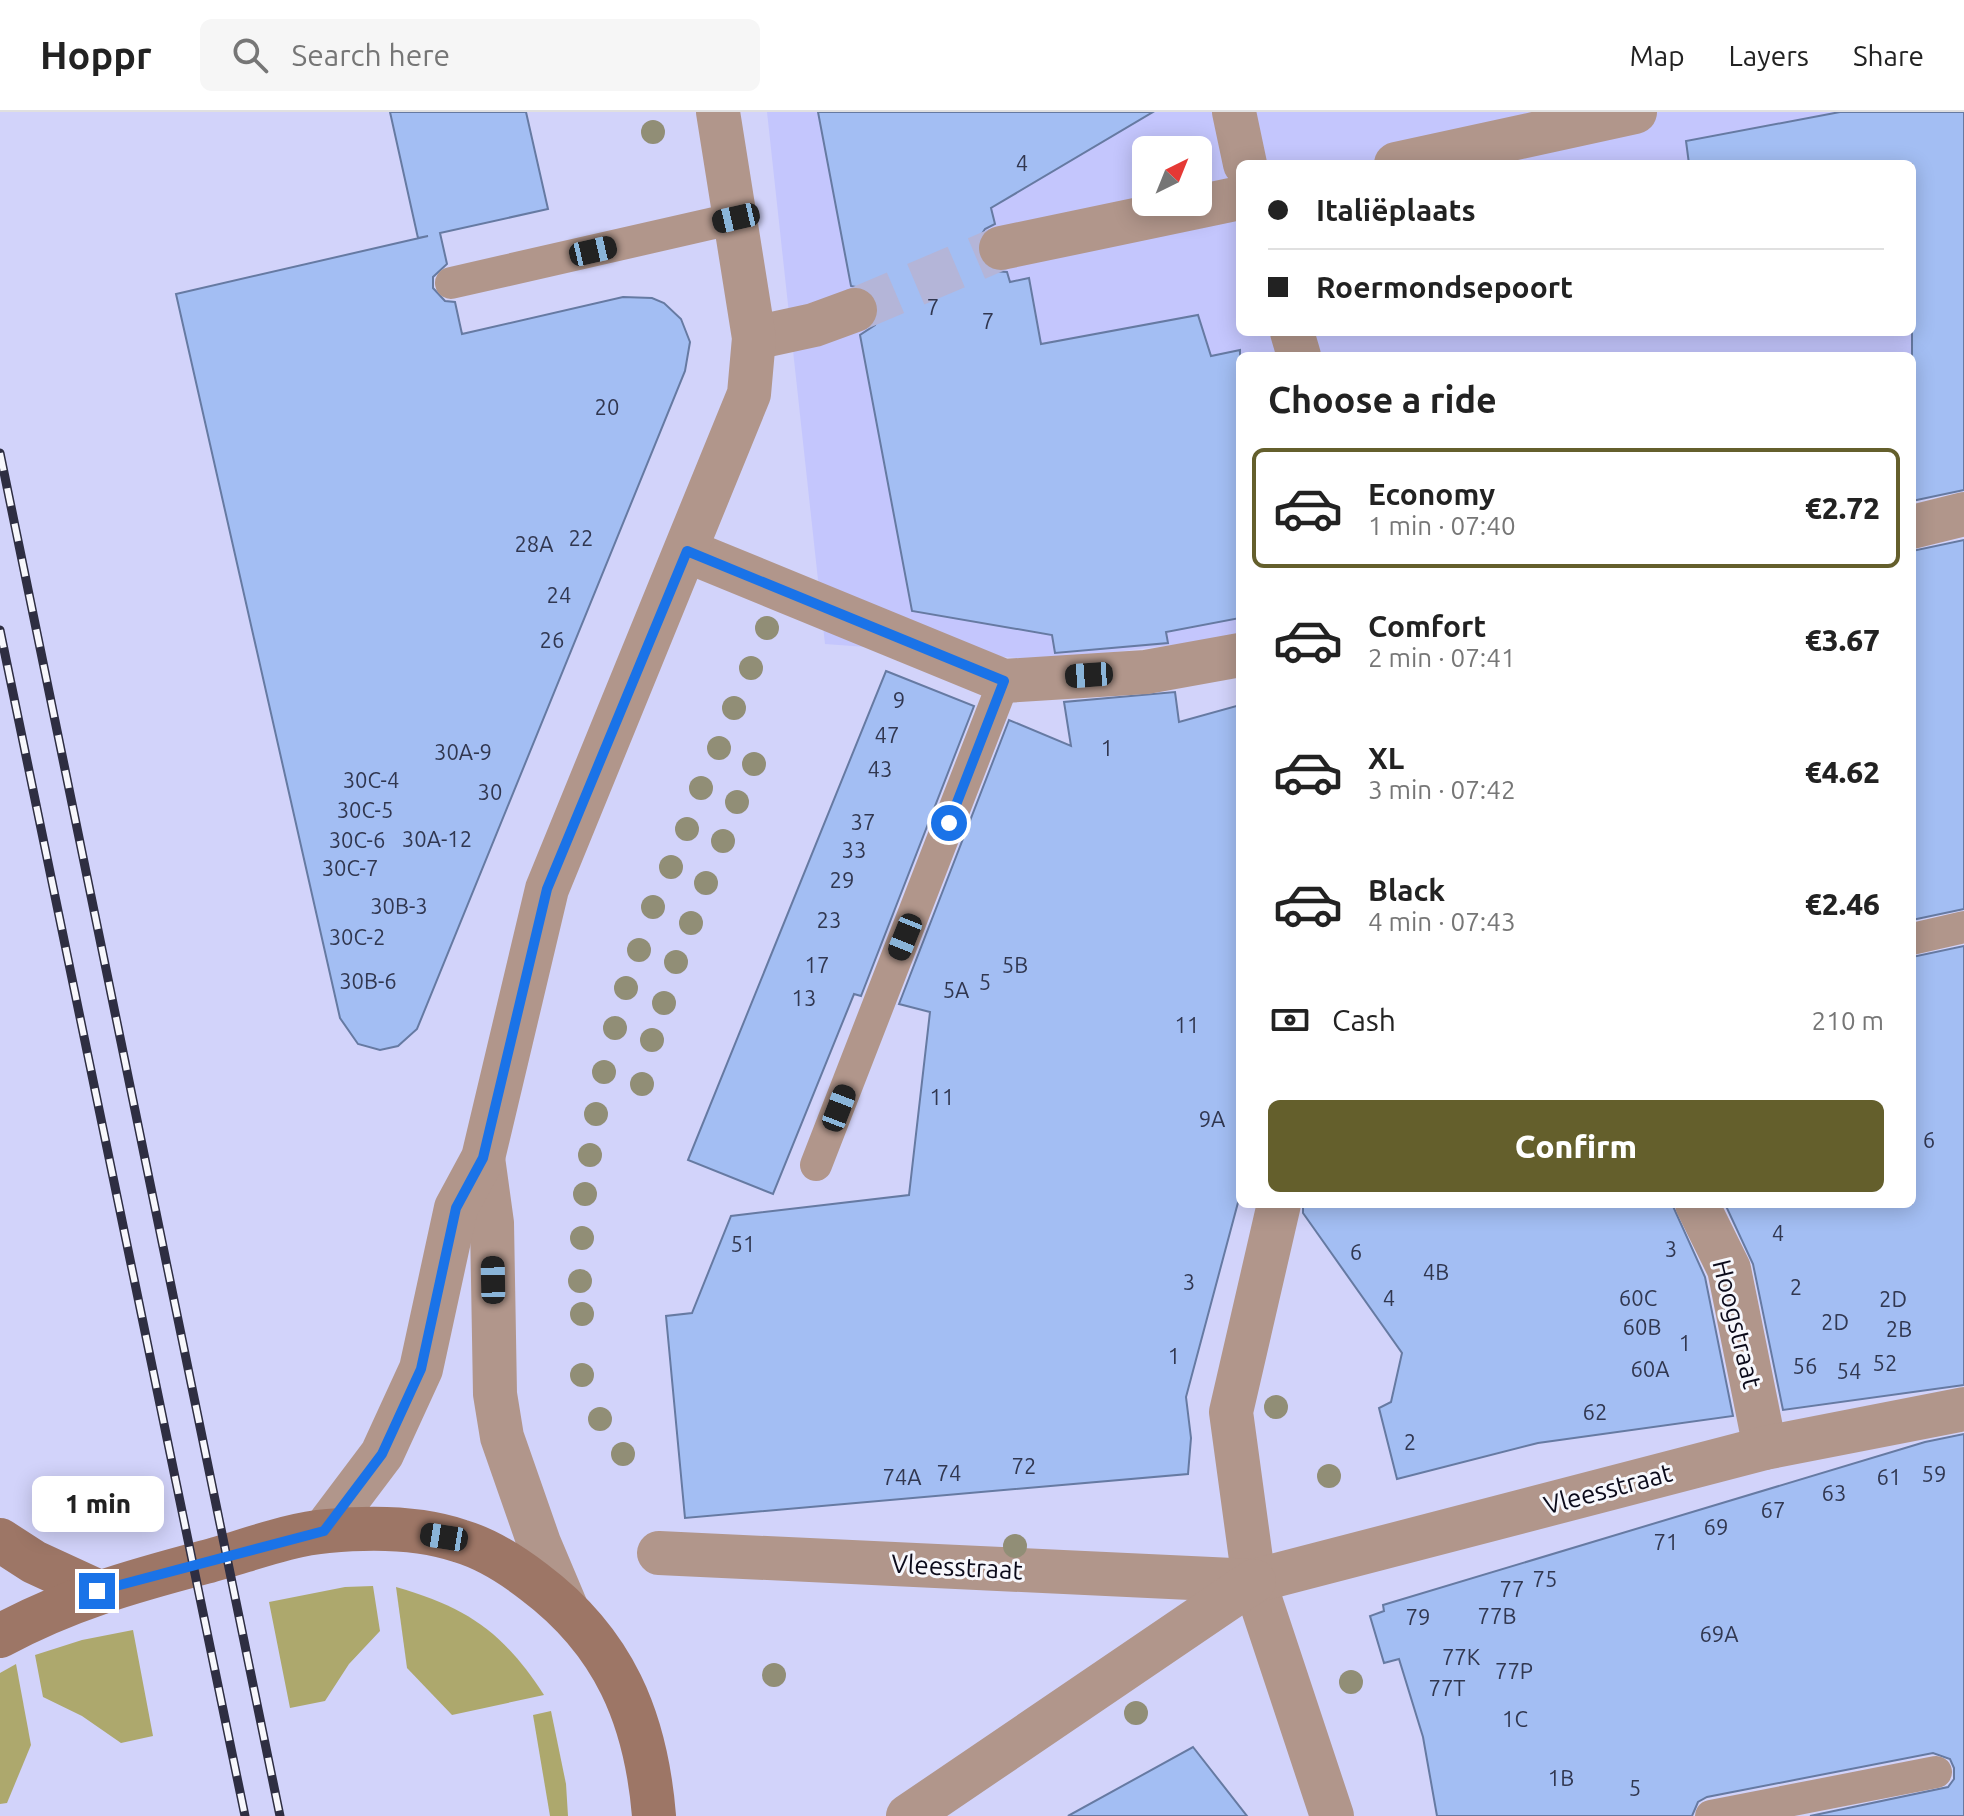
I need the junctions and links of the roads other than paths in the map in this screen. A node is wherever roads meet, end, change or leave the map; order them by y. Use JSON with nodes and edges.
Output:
{"nodes":[{"id":1,"x":718,"y":112,"type":"edge"},
{"id":2,"x":1234,"y":112,"type":"edge"},
{"id":3,"x":1635,"y":112,"type":"edge"},
{"id":4,"x":1244,"y":160,"type":"edge"},
{"id":5,"x":1414,"y":160,"type":"edge"},
{"id":6,"x":1236,"y":199,"type":"edge"},
{"id":7,"x":736,"y":218,"type":"junction"},
{"id":8,"x":1001,"y":248,"type":"tunnel mouth"},
{"id":9,"x":451,"y":283,"type":"dead end"},
{"id":10,"x":855,"y":310,"type":"tunnel mouth"},
{"id":11,"x":754,"y":338,"type":"junction"},
{"id":12,"x":1964,"y":514,"type":"edge"},
{"id":13,"x":1916,"y":526,"type":"edge"},
{"id":14,"x":687,"y":551,"type":"junction"},
{"id":15,"x":1236,"y":656,"type":"edge"},
{"id":16,"x":1004,"y":681,"type":"junction"},
{"id":17,"x":1964,"y":927,"type":"edge"},
{"id":18,"x":1916,"y":938,"type":"edge"},
{"id":19,"x":483,"y":1158,"type":"junction"},
{"id":20,"x":816,"y":1165,"type":"dead end"},
{"id":21,"x":1278,"y":1208,"type":"edge"},
{"id":22,"x":1699,"y":1208,"type":"edge"},
{"id":23,"x":1964,"y":1409,"type":"edge"},
{"id":24,"x":1765,"y":1448,"type":"junction"},
{"id":25,"x":324,"y":1531,"type":"junction"},
{"id":26,"x":0,"y":1540,"type":"edge"},
{"id":27,"x":659,"y":1553,"type":"dead end"},
{"id":28,"x":1254,"y":1581,"type":"junction"},
{"id":29,"x":97,"y":1591,"type":"junction"},
{"id":30,"x":566,"y":1607,"type":"junction"},
{"id":31,"x":0,"y":1636,"type":"edge"},
{"id":32,"x":1936,"y":1772,"type":"dead end"},
{"id":33,"x":654,"y":1816,"type":"edge"},
{"id":34,"x":908,"y":1816,"type":"edge"},
{"id":35,"x":1332,"y":1816,"type":"edge"},
{"id":36,"x":1711,"y":1816,"type":"edge"}],
"edges":[{"from":1,"to":7,"type":"street"},
{"from":2,"to":4,"type":"street"},
{"from":3,"to":5,"type":"street"},
{"from":6,"to":8,"type":"street"},
{"from":7,"to":9,"type":"lane"},
{"from":7,"to":11,"type":"street"},
{"from":10,"to":11,"type":"street"},
{"from":11,"to":14,"type":"street"},
{"from":12,"to":13,"type":"street"},
{"from":14,"to":16,"type":"street"},
{"from":14,"to":19,"type":"street"},
{"from":15,"to":16,"type":"street"},
{"from":16,"to":20,"type":"lane"},
{"from":17,"to":18,"type":"lane"},
{"from":19,"to":25,"type":"street"},
{"from":19,"to":30,"type":"street"},
{"from":21,"to":28,"type":"street"},
{"from":22,"to":24,"type":"street","name":"Hoogstraat"},
{"from":23,"to":24,"type":"street","name":"Vleesstraat"},
{"from":24,"to":28,"type":"street","name":"Vleesstraat"},
{"from":25,"to":29,"type":"main road"},
{"from":25,"to":30,"type":"main road"},
{"from":26,"to":29,"type":"main road"},
{"from":27,"to":28,"type":"street","name":"Vleesstraat"},
{"from":28,"to":34,"type":"street","name":"Vleesstraat"},
{"from":28,"to":35,"type":"street"},
{"from":29,"to":31,"type":"main road"},
{"from":30,"to":33,"type":"main road"},
{"from":32,"to":36,"type":"lane"}]}
